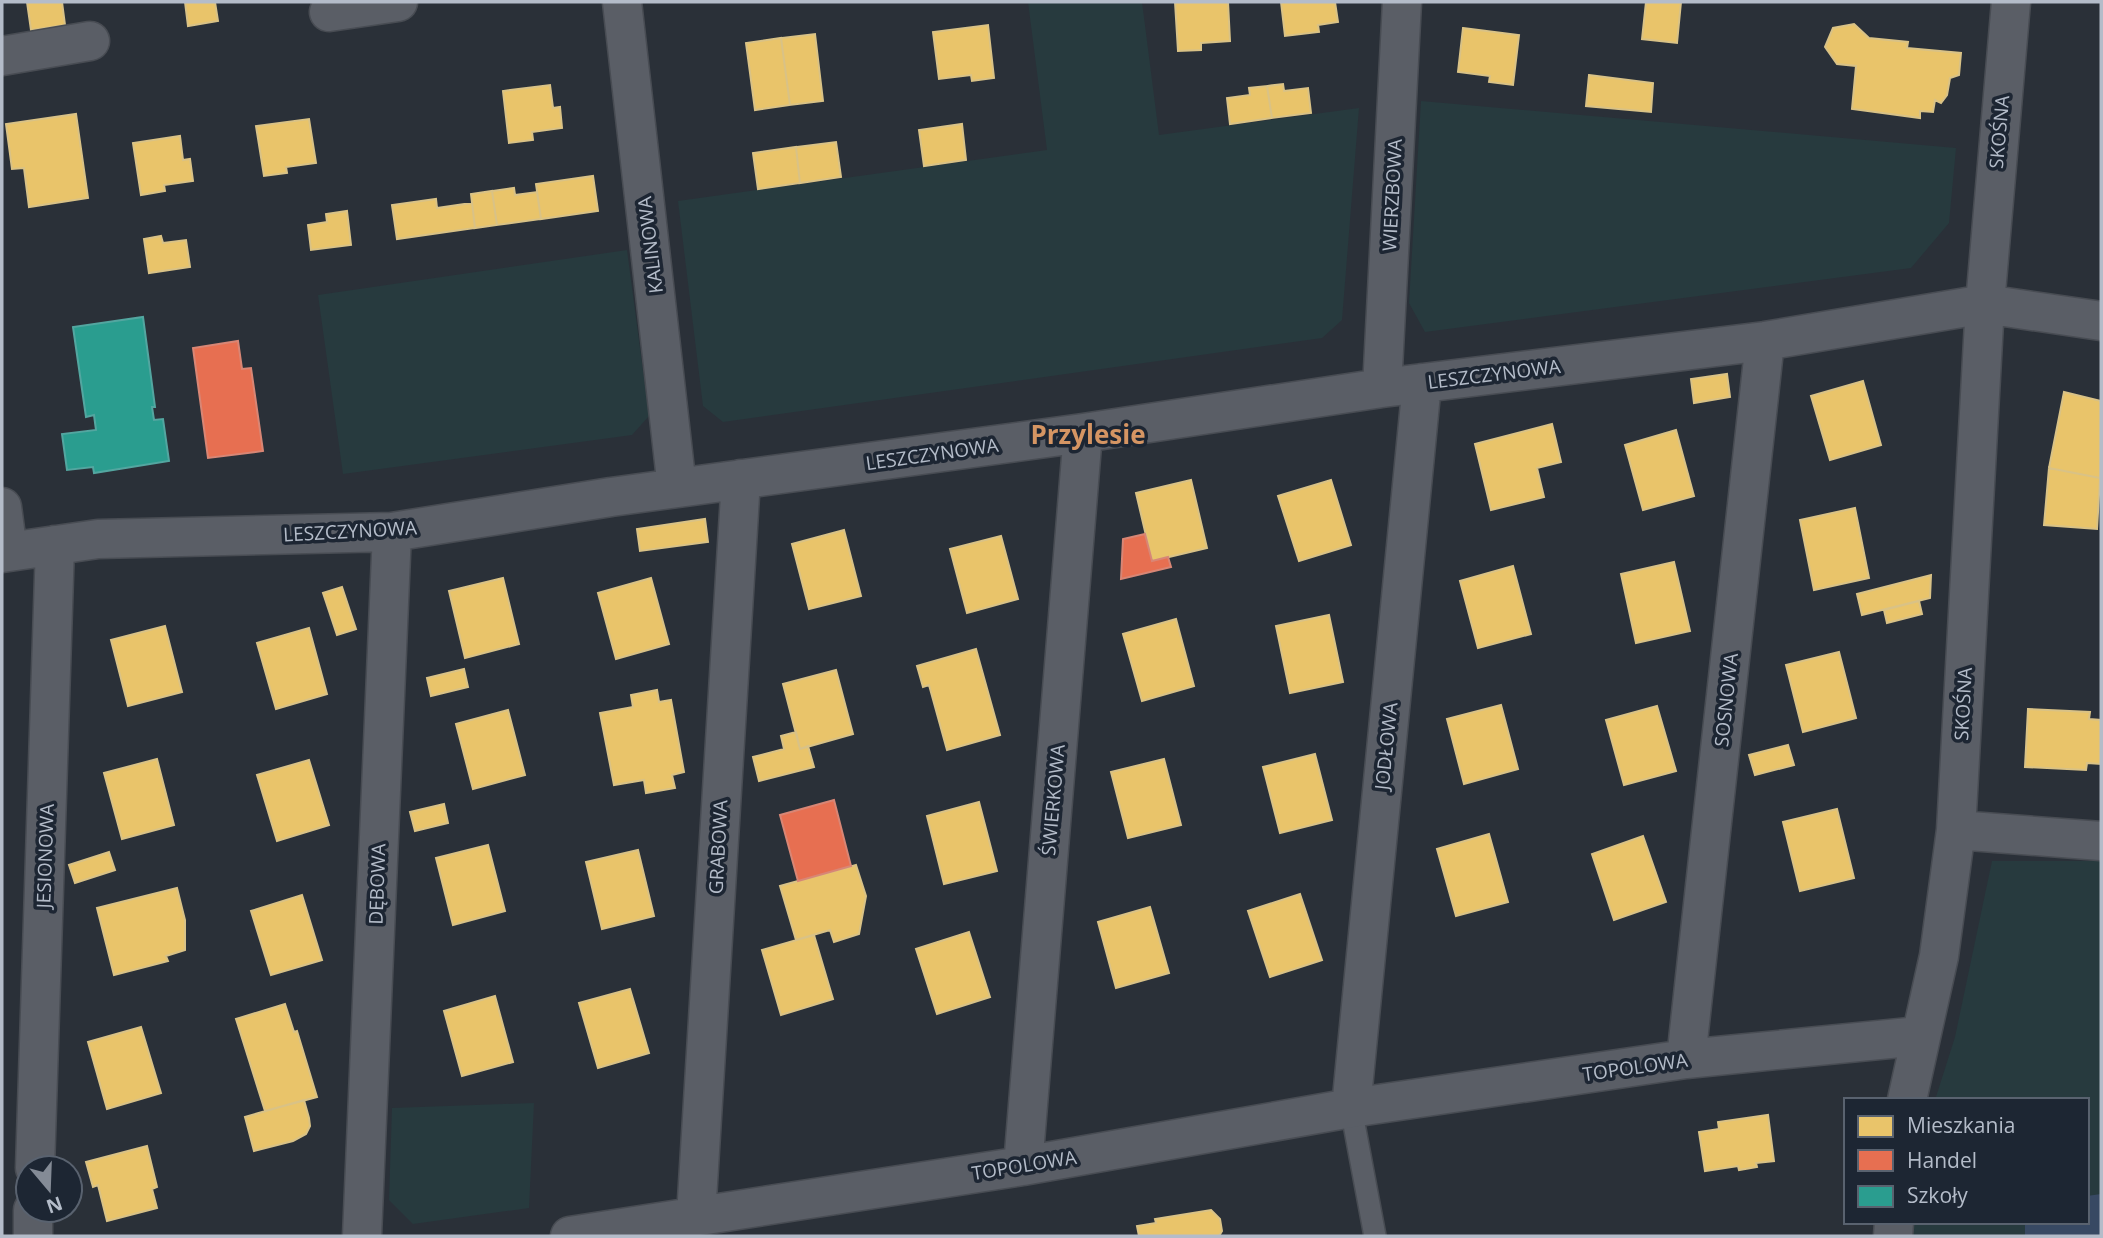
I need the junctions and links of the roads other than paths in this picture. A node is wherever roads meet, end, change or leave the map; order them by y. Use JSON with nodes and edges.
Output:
{"nodes":[{"id":1,"x":398,"y":2,"type":"edge"},
{"id":2,"x":622,"y":2,"type":"edge"},
{"id":3,"x":1402,"y":2,"type":"edge"},
{"id":4,"x":2011,"y":2,"type":"edge"},
{"id":5,"x":329,"y":12,"type":"dead end"},
{"id":6,"x":90,"y":41,"type":"dead end"},
{"id":7,"x":2,"y":56,"type":"edge"},
{"id":8,"x":1985,"y":304,"type":"junction"},
{"id":9,"x":2101,"y":321,"type":"edge"},
{"id":10,"x":1765,"y":341,"type":"junction"},
{"id":11,"x":1422,"y":383,"type":"junction"},
{"id":12,"x":1382,"y":388,"type":"junction"},
{"id":13,"x":1083,"y":433,"type":"junction"},
{"id":14,"x":741,"y":479,"type":"junction"},
{"id":15,"x":677,"y":488,"type":"junction"},
{"id":16,"x":2,"y":507,"type":"edge"},
{"id":17,"x":392,"y":532,"type":"junction"},
{"id":18,"x":55,"y":545,"type":"junction"},
{"id":19,"x":5,"y":553,"type":"edge"},
{"id":20,"x":1956,"y":830,"type":"junction"},
{"id":21,"x":2101,"y":841,"type":"edge"},
{"id":22,"x":1920,"y":1036,"type":"junction"},
{"id":23,"x":1686,"y":1059,"type":"junction"},
{"id":24,"x":1907,"y":1098,"type":"edge"},
{"id":25,"x":1351,"y":1108,"type":"junction"},
{"id":26,"x":35,"y":1154,"type":"edge"},
{"id":27,"x":1023,"y":1166,"type":"junction"},
{"id":28,"x":697,"y":1226,"type":"edge"},
{"id":29,"x":362,"y":1236,"type":"edge"},
{"id":30,"x":570,"y":1236,"type":"edge"},
{"id":31,"x":1375,"y":1236,"type":"edge"}],
"edges":[{"from":1,"to":5,"type":"street"},
{"from":2,"to":15,"type":"street","name":"KALINOWA"},
{"from":3,"to":12,"type":"street","name":"WIERZBOWA"},
{"from":4,"to":8,"type":"street","name":"SKOŚNA"},
{"from":6,"to":7,"type":"street"},
{"from":8,"to":9,"type":"street"},
{"from":8,"to":10,"type":"street","name":"LESZCZYNOWA"},
{"from":8,"to":20,"type":"street","name":"SKOŚNA"},
{"from":10,"to":11,"type":"street","name":"LESZCZYNOWA"},
{"from":10,"to":23,"type":"street","name":"SOSNOWA"},
{"from":11,"to":12,"type":"street","name":"LESZCZYNOWA"},
{"from":11,"to":25,"type":"street","name":"JODŁOWA"},
{"from":12,"to":13,"type":"street","name":"LESZCZYNOWA"},
{"from":13,"to":14,"type":"street","name":"LESZCZYNOWA"},
{"from":13,"to":27,"type":"street","name":"ŚWIERKOWA"},
{"from":14,"to":15,"type":"street","name":"LESZCZYNOWA"},
{"from":14,"to":28,"type":"street","name":"GRABOWA"},
{"from":15,"to":17,"type":"street","name":"LESZCZYNOWA"},
{"from":16,"to":19,"type":"street"},
{"from":17,"to":18,"type":"street","name":"LESZCZYNOWA"},
{"from":17,"to":29,"type":"street","name":"DĘBOWA"},
{"from":18,"to":19,"type":"street","name":"LESZCZYNOWA"},
{"from":18,"to":26,"type":"street","name":"JESIONOWA"},
{"from":20,"to":21,"type":"street"},
{"from":20,"to":22,"type":"street","name":"SKOŚNA"},
{"from":22,"to":23,"type":"street","name":"TOPOLOWA"},
{"from":22,"to":24,"type":"street","name":"SKOŚNA"},
{"from":23,"to":25,"type":"street","name":"TOPOLOWA"},
{"from":25,"to":27,"type":"street","name":"TOPOLOWA"},
{"from":25,"to":31,"type":"lane"},
{"from":27,"to":28,"type":"street","name":"TOPOLOWA"},
{"from":28,"to":30,"type":"street","name":"TOPOLOWA"}]}
